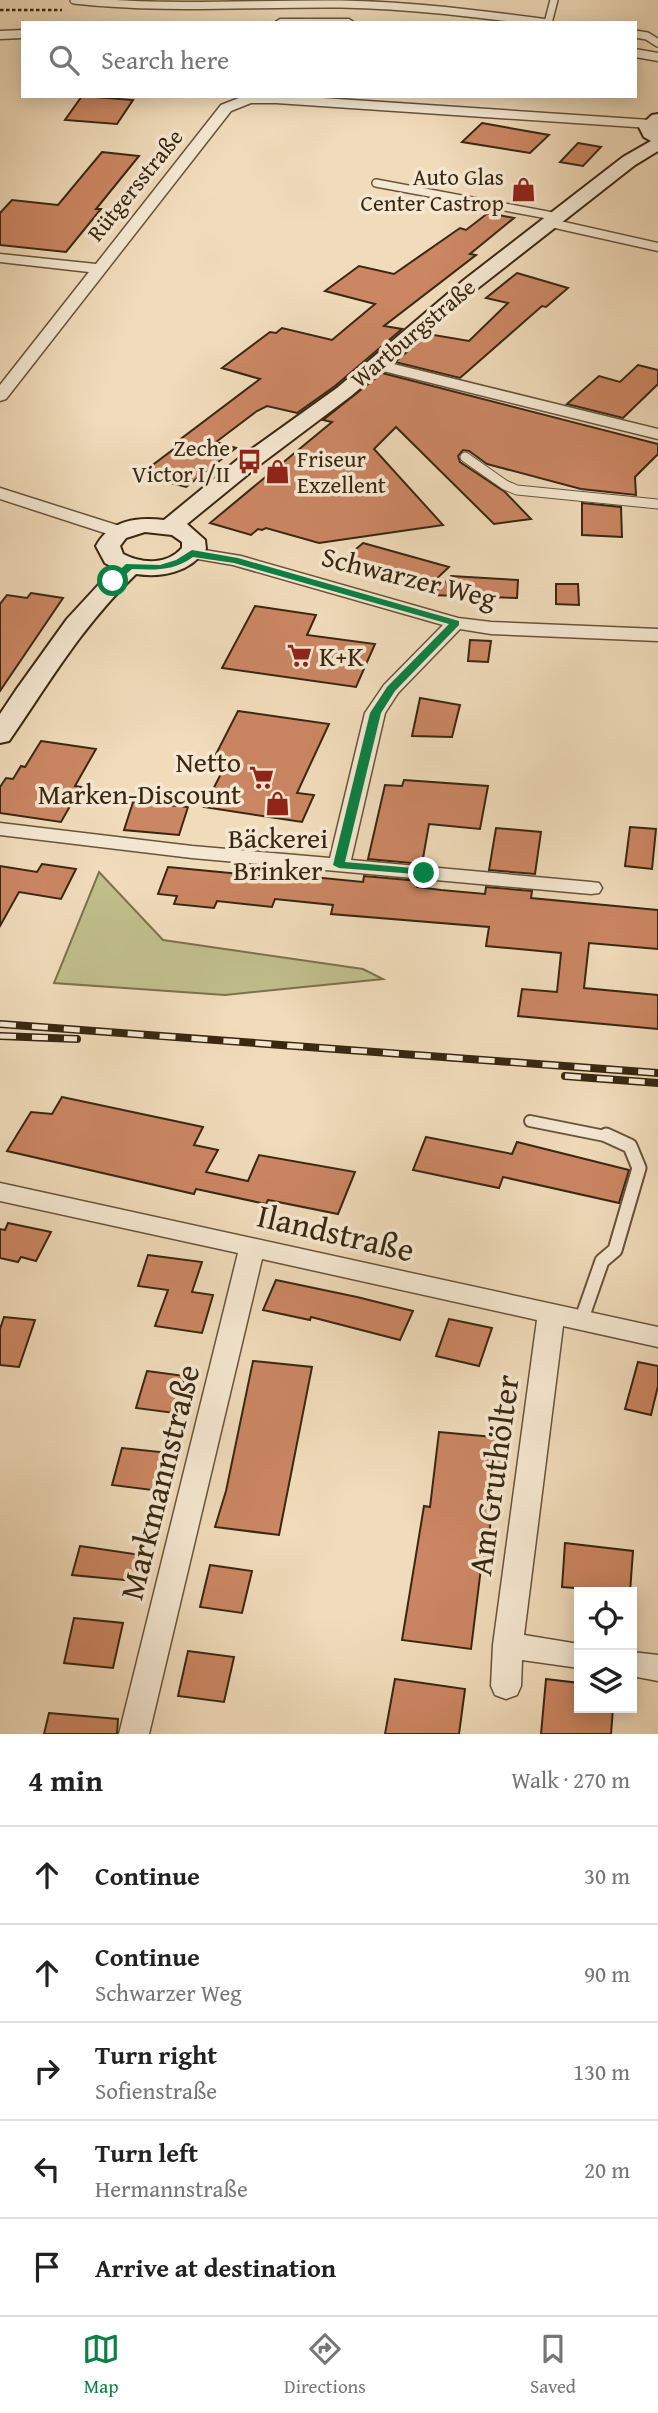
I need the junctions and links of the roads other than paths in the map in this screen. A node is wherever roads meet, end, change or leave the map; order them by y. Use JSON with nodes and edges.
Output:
{"nodes":[{"id":1,"x":74,"y":0,"type":"edge"},
{"id":2,"x":554,"y":0,"type":"edge"},
{"id":3,"x":98,"y":1,"type":"edge"},
{"id":4,"x":530,"y":21,"type":"edge"},
{"id":5,"x":549,"y":21,"type":"edge"},
{"id":6,"x":21,"y":34,"type":"edge"},
{"id":7,"x":637,"y":34,"type":"edge"},
{"id":8,"x":0,"y":35,"type":"edge"},
{"id":9,"x":658,"y":43,"type":"edge"},
{"id":10,"x":637,"y":53,"type":"edge"},
{"id":11,"x":658,"y":57,"type":"edge"},
{"id":12,"x":655,"y":127,"type":"edge"},
{"id":13,"x":658,"y":144,"type":"edge"},
{"id":14,"x":376,"y":183,"type":"dead end"},
{"id":15,"x":554,"y":220,"type":"junction"},
{"id":16,"x":658,"y":247,"type":"edge"},
{"id":17,"x":0,"y":258,"type":"edge"},
{"id":18,"x":98,"y":269,"type":"junction"},
{"id":19,"x":377,"y":365,"type":"junction"},
{"id":20,"x":0,"y":396,"type":"edge"},
{"id":21,"x":658,"y":434,"type":"edge"},
{"id":22,"x":466,"y":457,"type":"dead end"},
{"id":23,"x":0,"y":493,"type":"edge"},
{"id":24,"x":658,"y":504,"type":"edge"},
{"id":25,"x":171,"y":526,"type":"junction"},
{"id":26,"x":120,"y":532,"type":"junction"},
{"id":27,"x":192,"y":553,"type":"junction"},
{"id":28,"x":130,"y":566,"type":"junction"},
{"id":29,"x":456,"y":623,"type":"junction"},
{"id":30,"x":658,"y":635,"type":"edge"},
{"id":31,"x":0,"y":735,"type":"edge"},
{"id":32,"x":0,"y":828,"type":"edge"},
{"id":33,"x":339,"y":865,"type":"junction"},
{"id":34,"x":591,"y":888,"type":"dead end"},
{"id":35,"x":530,"y":1121,"type":"dead end"},
{"id":36,"x":0,"y":1192,"type":"edge"},
{"id":37,"x":252,"y":1247,"type":"junction"},
{"id":38,"x":551,"y":1315,"type":"junction"},
{"id":39,"x":581,"y":1321,"type":"junction"},
{"id":40,"x":658,"y":1337,"type":"edge"},
{"id":41,"x":508,"y":1645,"type":"junction"},
{"id":42,"x":574,"y":1655,"type":"edge"},
{"id":43,"x":637,"y":1665,"type":"edge"},
{"id":44,"x":658,"y":1668,"type":"edge"},
{"id":45,"x":506,"y":1686,"type":"dead end"},
{"id":46,"x":134,"y":1734,"type":"edge"}],
"edges":[{"from":1,"to":3,"type":"lane"},
{"from":2,"to":5,"type":"lane"},
{"from":3,"to":4,"type":"lane"},
{"from":6,"to":8,"type":"street"},
{"from":7,"to":9,"type":"lane"},
{"from":10,"to":11,"type":"street"},
{"from":12,"to":18,"type":"street","name":"Rütgersstraße"},
{"from":13,"to":15,"type":"main road","name":"Wartburgstraße"},
{"from":14,"to":15,"type":"lane"},
{"from":15,"to":16,"type":"street"},
{"from":15,"to":19,"type":"main road","name":"Wartburgstraße"},
{"from":17,"to":18,"type":"street"},
{"from":18,"to":20,"type":"street","name":"Rütgersstraße"},
{"from":19,"to":21,"type":"street"},
{"from":19,"to":25,"type":"main road","name":"Wartburgstraße"},
{"from":22,"to":24,"type":"lane"},
{"from":23,"to":26,"type":"street"},
{"from":25,"to":26,"type":"main road"},
{"from":25,"to":27,"type":"main road"},
{"from":26,"to":28,"type":"main road"},
{"from":27,"to":28,"type":"main road"},
{"from":27,"to":29,"type":"street","name":"Schwarzer Weg"},
{"from":28,"to":31,"type":"main road"},
{"from":29,"to":30,"type":"street","name":"Schwarzer Weg"},
{"from":29,"to":33,"type":"street"},
{"from":32,"to":33,"type":"street"},
{"from":33,"to":34,"type":"street"},
{"from":35,"to":39,"type":"lane"},
{"from":36,"to":37,"type":"street","name":"Ilandstraße"},
{"from":37,"to":38,"type":"street","name":"Ilandstraße"},
{"from":37,"to":46,"type":"street","name":"Markmannstraße"},
{"from":38,"to":39,"type":"street","name":"Ilandstraße"},
{"from":38,"to":41,"type":"street","name":"Am Gruthölter"},
{"from":39,"to":40,"type":"street","name":"Ilandstraße"},
{"from":41,"to":42,"type":"street"},
{"from":41,"to":45,"type":"street","name":"Am Gruthölter"},
{"from":43,"to":44,"type":"street"}]}
